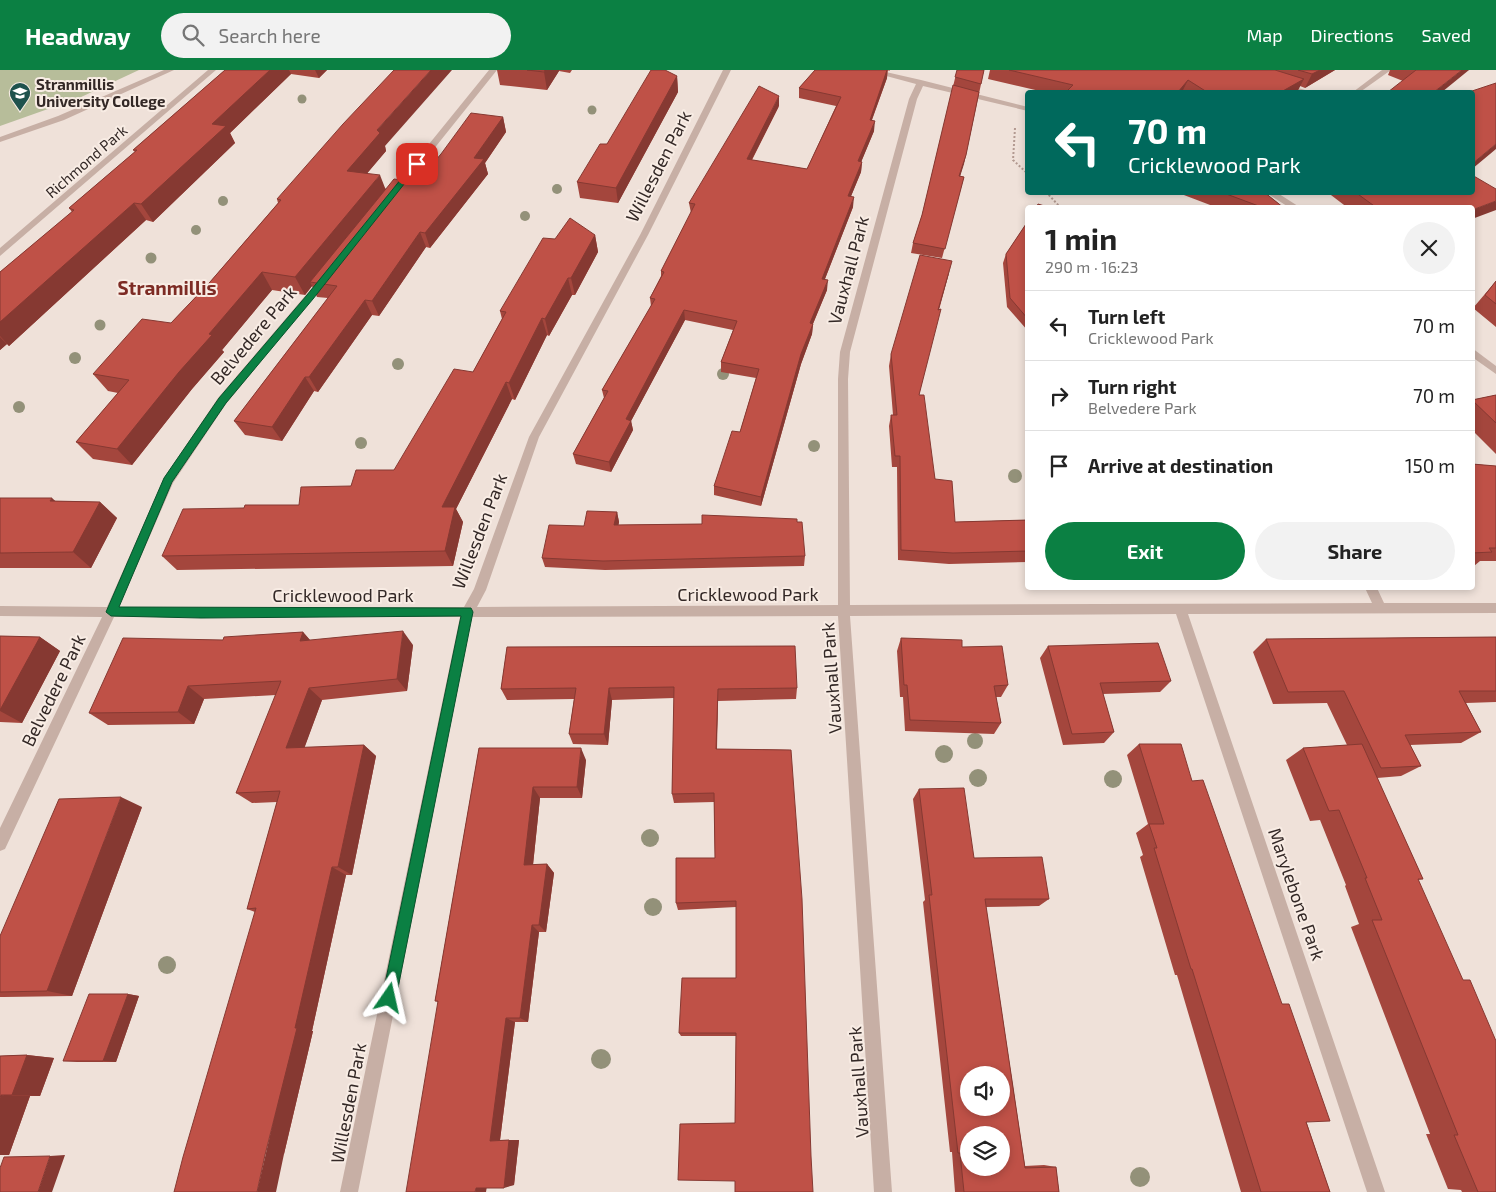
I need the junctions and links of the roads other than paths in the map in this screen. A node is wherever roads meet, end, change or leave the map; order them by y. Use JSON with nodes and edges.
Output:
{"nodes":[{"id":1,"x":170,"y":70,"type":"edge"},
{"id":2,"x":212,"y":70,"type":"edge"},
{"id":3,"x":493,"y":70,"type":"edge"},
{"id":4,"x":727,"y":70,"type":"edge"},
{"id":5,"x":868,"y":70,"type":"edge"},
{"id":6,"x":1387,"y":70,"type":"edge"},
{"id":7,"x":1273,"y":81,"type":"edge"},
{"id":8,"x":921,"y":82,"type":"junction"},
{"id":9,"x":1302,"y":90,"type":"edge"},
{"id":10,"x":1359,"y":90,"type":"edge"},
{"id":11,"x":1025,"y":108,"type":"edge"},
{"id":12,"x":0,"y":140,"type":"edge"},
{"id":13,"x":1274,"y":195,"type":"edge"},
{"id":14,"x":390,"y":197,"type":"edge"},
{"id":15,"x":1292,"y":205,"type":"edge"},
{"id":16,"x":0,"y":253,"type":"edge"},
{"id":17,"x":334,"y":267,"type":"edge"},
{"id":18,"x":1475,"y":354,"type":"edge"},
{"id":19,"x":1496,"y":371,"type":"edge"},
{"id":20,"x":1372,"y":590,"type":"edge"},
{"id":21,"x":1496,"y":608,"type":"edge"},
{"id":22,"x":1180,"y":609,"type":"junction"},
{"id":23,"x":1381,"y":609,"type":"junction"},
{"id":24,"x":0,"y":612,"type":"edge"},
{"id":25,"x":111,"y":612,"type":"junction"},
{"id":26,"x":467,"y":612,"type":"junction"},
{"id":27,"x":844,"y":612,"type":"junction"},
{"id":28,"x":0,"y":844,"type":"edge"},
{"id":29,"x":349,"y":1192,"type":"edge"},
{"id":30,"x":883,"y":1192,"type":"edge"},
{"id":31,"x":1376,"y":1192,"type":"edge"}],
"edges":[{"from":1,"to":12,"type":"street"},
{"from":2,"to":16,"type":"street","name":"Richmond Park"},
{"from":3,"to":14,"type":"street"},
{"from":4,"to":26,"type":"street","name":"Willesden Park"},
{"from":5,"to":8,"type":"street"},
{"from":6,"to":10,"type":"street"},
{"from":7,"to":9,"type":"street"},
{"from":8,"to":11,"type":"street"},
{"from":8,"to":27,"type":"street","name":"Vauxhall Park"},
{"from":13,"to":15,"type":"street"},
{"from":17,"to":25,"type":"street","name":"Belvedere Park"},
{"from":18,"to":19,"type":"street"},
{"from":20,"to":23,"type":"street"},
{"from":21,"to":23,"type":"street","name":"Cricklewood Park"},
{"from":22,"to":23,"type":"street","name":"Cricklewood Park"},
{"from":22,"to":27,"type":"street","name":"Cricklewood Park"},
{"from":22,"to":31,"type":"street","name":"Marylebone Park"},
{"from":24,"to":25,"type":"street","name":"Cricklewood Park"},
{"from":25,"to":26,"type":"street","name":"Cricklewood Park"},
{"from":25,"to":28,"type":"street","name":"Belvedere Park"},
{"from":26,"to":27,"type":"street","name":"Cricklewood Park"},
{"from":26,"to":29,"type":"street","name":"Willesden Park"},
{"from":27,"to":30,"type":"street","name":"Vauxhall Park"}]}
